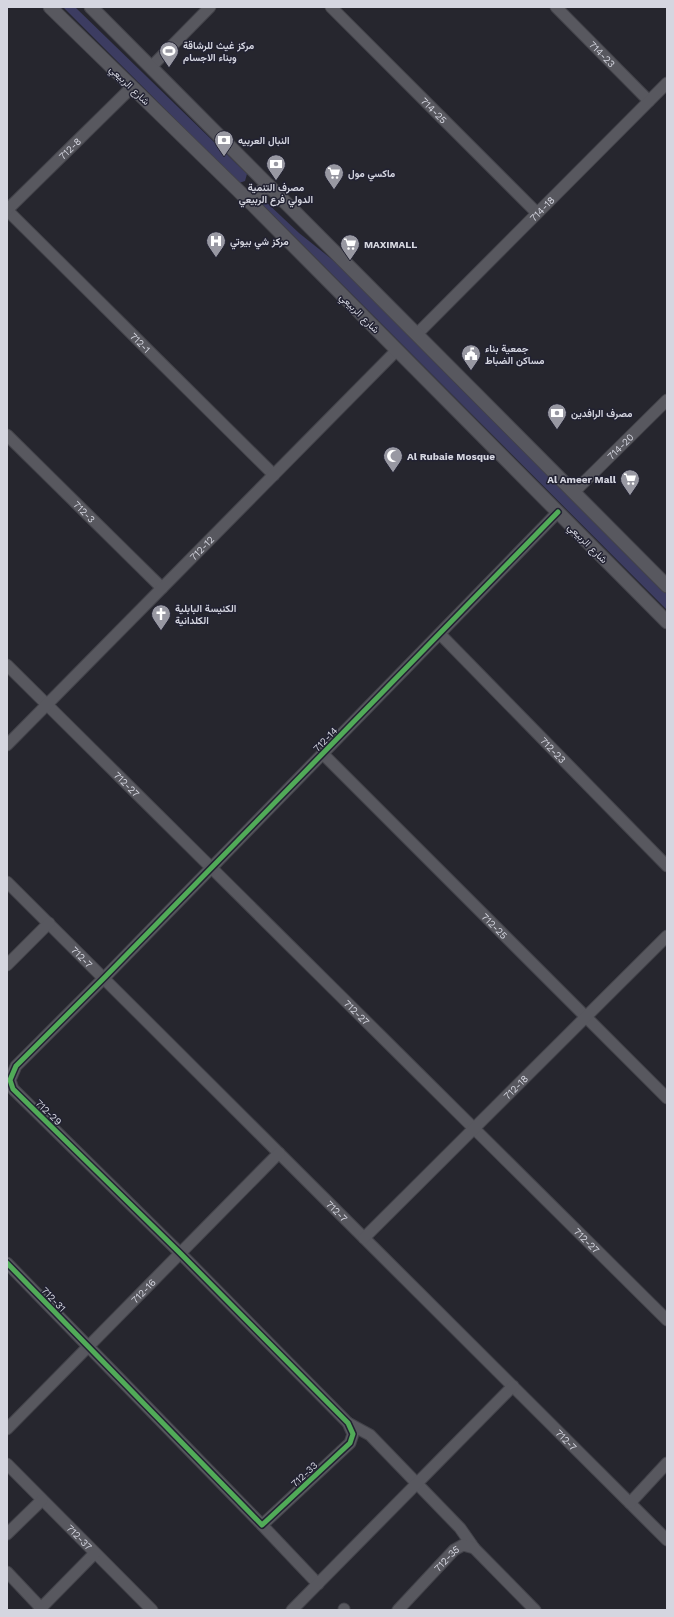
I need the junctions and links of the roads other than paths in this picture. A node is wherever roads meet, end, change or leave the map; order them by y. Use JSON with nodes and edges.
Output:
{"nodes":[{"id":1,"x":50,"y":7,"type":"edge"},
{"id":2,"x":91,"y":7,"type":"edge"},
{"id":3,"x":210,"y":7,"type":"edge"},
{"id":4,"x":331,"y":7,"type":"edge"},
{"id":5,"x":556,"y":7,"type":"edge"},
{"id":6,"x":151,"y":67,"type":"junction"},
{"id":7,"x":667,"y":83,"type":"edge"},
{"id":8,"x":132,"y":87,"type":"junction"},
{"id":9,"x":649,"y":101,"type":"junction"},
{"id":10,"x":268,"y":185,"type":"junction"},
{"id":11,"x":250,"y":202,"type":"junction"},
{"id":12,"x":7,"y":210,"type":"edge"},
{"id":13,"x":537,"y":213,"type":"junction"},
{"id":14,"x":417,"y":334,"type":"junction"},
{"id":15,"x":397,"y":350,"type":"junction"},
{"id":16,"x":667,"y":400,"type":"edge"},
{"id":17,"x":7,"y":435,"type":"edge"},
{"id":18,"x":274,"y":475,"type":"junction"},
{"id":19,"x":574,"y":492,"type":"junction"},
{"id":20,"x":558,"y":512,"type":"junction"},
{"id":21,"x":667,"y":586,"type":"edge"},
{"id":22,"x":162,"y":588,"type":"junction"},
{"id":23,"x":667,"y":622,"type":"edge"},
{"id":24,"x":440,"y":634,"type":"junction"},
{"id":25,"x":7,"y":665,"type":"edge"},
{"id":26,"x":47,"y":705,"type":"junction"},
{"id":27,"x":7,"y":745,"type":"edge"},
{"id":28,"x":323,"y":754,"type":"junction"},
{"id":29,"x":667,"y":866,"type":"edge"},
{"id":30,"x":212,"y":868,"type":"junction"},
{"id":31,"x":7,"y":882,"type":"edge"},
{"id":32,"x":49,"y":923,"type":"junction"},
{"id":33,"x":667,"y":936,"type":"edge"},
{"id":34,"x":7,"y":965,"type":"edge"},
{"id":35,"x":104,"y":978,"type":"junction"},
{"id":36,"x":586,"y":1017,"type":"junction"},
{"id":37,"x":667,"y":1098,"type":"edge"},
{"id":38,"x":474,"y":1129,"type":"junction"},
{"id":39,"x":279,"y":1152,"type":"junction"},
{"id":40,"x":364,"y":1238,"type":"junction"},
{"id":41,"x":180,"y":1253,"type":"junction"},
{"id":42,"x":7,"y":1263,"type":"edge"},
{"id":43,"x":666,"y":1318,"type":"edge"},
{"id":44,"x":87,"y":1347,"type":"junction"},
{"id":45,"x":513,"y":1386,"type":"junction"},
{"id":46,"x":348,"y":1423,"type":"junction"},
{"id":47,"x":7,"y":1429,"type":"edge"},
{"id":48,"x":667,"y":1463,"type":"edge"},
{"id":49,"x":7,"y":1464,"type":"edge"},
{"id":50,"x":416,"y":1483,"type":"junction"},
{"id":51,"x":42,"y":1500,"type":"junction"},
{"id":52,"x":630,"y":1502,"type":"junction"},
{"id":53,"x":262,"y":1526,"type":"junction"},
{"id":54,"x":7,"y":1534,"type":"edge"},
{"id":55,"x":667,"y":1540,"type":"edge"},
{"id":56,"x":474,"y":1548,"type":"junction"},
{"id":57,"x":95,"y":1553,"type":"junction"},
{"id":58,"x":7,"y":1572,"type":"edge"},
{"id":59,"x":318,"y":1584,"type":"junction"},
{"id":60,"x":40,"y":1609,"type":"edge"},
{"id":61,"x":152,"y":1610,"type":"edge"},
{"id":62,"x":292,"y":1610,"type":"edge"},
{"id":63,"x":398,"y":1610,"type":"edge"},
{"id":64,"x":535,"y":1610,"type":"edge"}],
"edges":[{"from":1,"to":8,"type":"street","name":"شارع الربيعي"},
{"from":2,"to":6,"type":"street"},
{"from":3,"to":6,"type":"street"},
{"from":4,"to":13,"type":"street","name":"714-25"},
{"from":5,"to":9,"type":"street","name":"714-23"},
{"from":6,"to":10,"type":"street"},
{"from":7,"to":9,"type":"street","name":"714-18"},
{"from":8,"to":11,"type":"street","name":"شارع الربيعي"},
{"from":8,"to":12,"type":"street","name":"712-8"},
{"from":9,"to":13,"type":"street","name":"714-18"},
{"from":10,"to":11,"type":"street"},
{"from":10,"to":14,"type":"street"},
{"from":11,"to":15,"type":"street","name":"شارع الربيعي"},
{"from":12,"to":18,"type":"street","name":"712-1"},
{"from":13,"to":14,"type":"street","name":"714-18"},
{"from":14,"to":19,"type":"street"},
{"from":15,"to":18,"type":"street","name":"712-12"},
{"from":15,"to":20,"type":"street","name":"شارع الربيعي"},
{"from":16,"to":19,"type":"street","name":"714-20"},
{"from":17,"to":22,"type":"street","name":"712-3"},
{"from":18,"to":22,"type":"street","name":"712-12"},
{"from":19,"to":21,"type":"street"},
{"from":20,"to":23,"type":"street","name":"شارع الربيعي"},
{"from":20,"to":24,"type":"street","name":"712-14"},
{"from":22,"to":26,"type":"street","name":"712-12"},
{"from":24,"to":28,"type":"street","name":"712-14"},
{"from":24,"to":29,"type":"street","name":"712-23"},
{"from":25,"to":26,"type":"street","name":"712-27"},
{"from":26,"to":27,"type":"street","name":"712-12"},
{"from":26,"to":30,"type":"street","name":"712-27"},
{"from":28,"to":30,"type":"street","name":"712-14"},
{"from":28,"to":36,"type":"street","name":"712-25"},
{"from":30,"to":35,"type":"street","name":"712-14"},
{"from":30,"to":38,"type":"street","name":"712-27"},
{"from":31,"to":32,"type":"street","name":"712-7"},
{"from":32,"to":34,"type":"street"},
{"from":32,"to":35,"type":"street","name":"712-7"},
{"from":33,"to":36,"type":"street","name":"712-18"},
{"from":35,"to":39,"type":"street","name":"712-7"},
{"from":35,"to":41,"type":"street","name":"712-29"},
{"from":36,"to":37,"type":"street","name":"712-25"},
{"from":36,"to":38,"type":"street","name":"712-18"},
{"from":38,"to":40,"type":"street","name":"712-18"},
{"from":38,"to":43,"type":"street","name":"712-27"},
{"from":39,"to":40,"type":"street","name":"712-7"},
{"from":39,"to":41,"type":"street","name":"712-16"},
{"from":40,"to":45,"type":"street","name":"712-7"},
{"from":41,"to":44,"type":"street","name":"712-16"},
{"from":41,"to":46,"type":"street"},
{"from":42,"to":44,"type":"street","name":"712-31"},
{"from":44,"to":47,"type":"street","name":"712-16"},
{"from":44,"to":53,"type":"street"},
{"from":45,"to":50,"type":"street"},
{"from":45,"to":52,"type":"street","name":"712-7"},
{"from":46,"to":50,"type":"street"},
{"from":46,"to":53,"type":"street","name":"712-33"},
{"from":48,"to":52,"type":"street"},
{"from":49,"to":51,"type":"street","name":"712-37"},
{"from":50,"to":56,"type":"street"},
{"from":50,"to":59,"type":"street"},
{"from":51,"to":54,"type":"street"},
{"from":51,"to":57,"type":"street","name":"712-37"},
{"from":52,"to":55,"type":"street","name":"712-7"},
{"from":53,"to":59,"type":"street"},
{"from":56,"to":63,"type":"street","name":"712-35"},
{"from":56,"to":64,"type":"street","name":"712-35"},
{"from":57,"to":60,"type":"street"},
{"from":57,"to":61,"type":"street","name":"712-37"},
{"from":58,"to":60,"type":"street"},
{"from":59,"to":62,"type":"street"}]}
